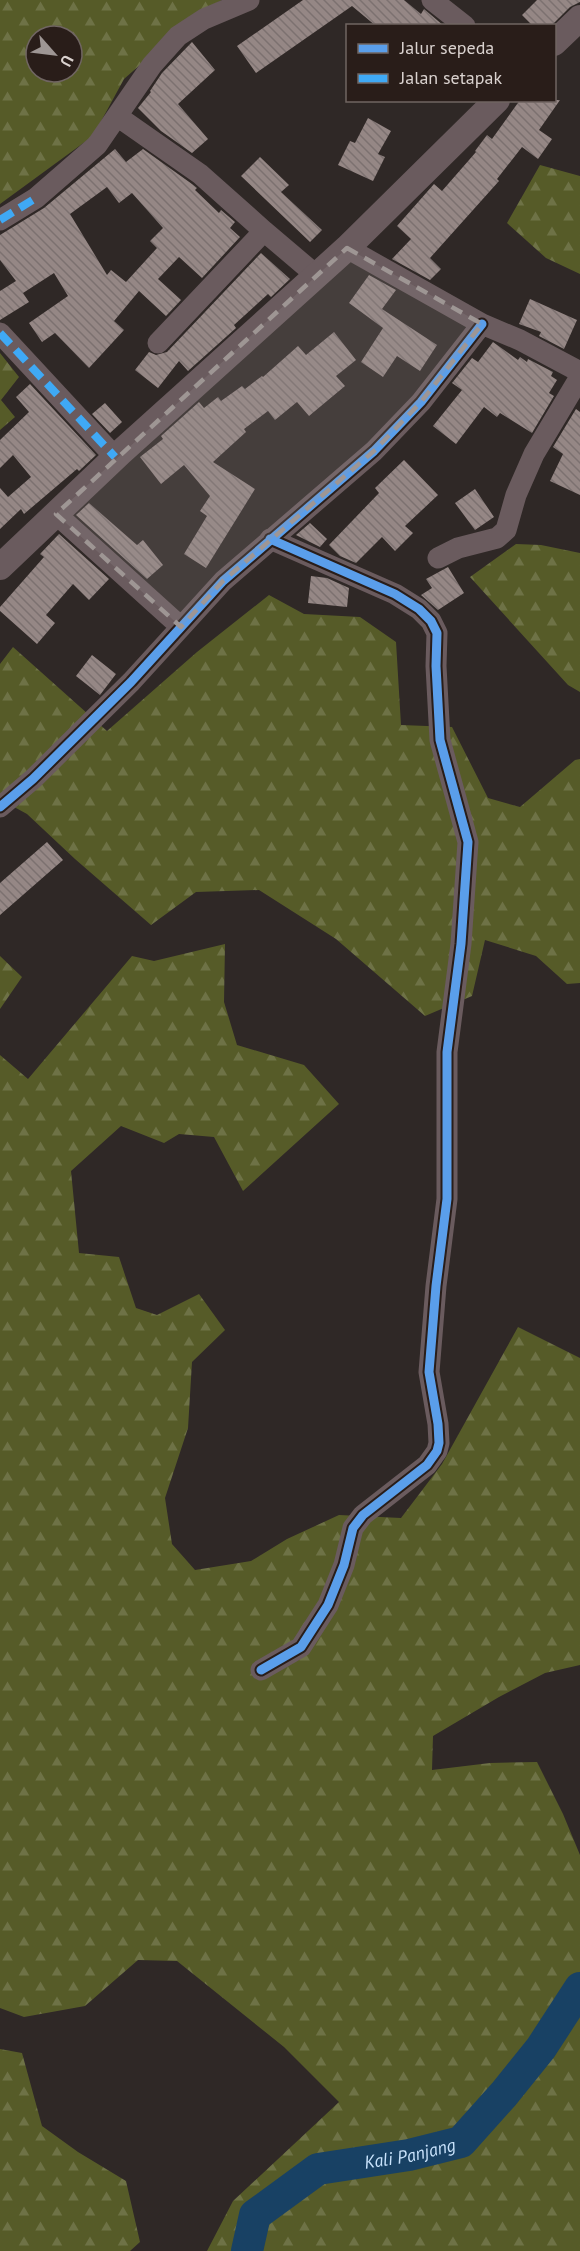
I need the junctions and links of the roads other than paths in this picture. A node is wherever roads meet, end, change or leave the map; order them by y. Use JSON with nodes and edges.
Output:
{"nodes":[{"id":1,"x":249,"y":0,"type":"edge"},
{"id":2,"x":432,"y":0,"type":"edge"},
{"id":3,"x":580,"y":18,"type":"edge"},
{"id":4,"x":462,"y":24,"type":"edge"},
{"id":5,"x":556,"y":42,"type":"edge"},
{"id":6,"x":494,"y":102,"type":"edge"},
{"id":7,"x":117,"y":116,"type":"junction"},
{"id":8,"x":0,"y":220,"type":"edge"},
{"id":9,"x":264,"y":231,"type":"junction"},
{"id":10,"x":347,"y":248,"type":"junction"},
{"id":11,"x":317,"y":276,"type":"junction"},
{"id":12,"x":482,"y":324,"type":"junction"},
{"id":13,"x":0,"y":333,"type":"edge"},
{"id":14,"x":158,"y":343,"type":"dead end"},
{"id":15,"x":580,"y":374,"type":"edge"},
{"id":16,"x":116,"y":458,"type":"junction"},
{"id":17,"x":56,"y":514,"type":"junction"},
{"id":18,"x":270,"y":539,"type":"junction"},
{"id":19,"x":438,"y":558,"type":"dead end"},
{"id":20,"x":0,"y":567,"type":"edge"},
{"id":21,"x":181,"y":627,"type":"junction"},
{"id":22,"x":0,"y":807,"type":"edge"},
{"id":23,"x":261,"y":1670,"type":"dead end"}],
"edges":[{"from":1,"to":7,"type":"street"},
{"from":2,"to":4,"type":"street"},
{"from":3,"to":5,"type":"street"},
{"from":6,"to":10,"type":"street"},
{"from":7,"to":8,"type":"street"},
{"from":7,"to":9,"type":"street"},
{"from":9,"to":11,"type":"street"},
{"from":9,"to":14,"type":"street"},
{"from":10,"to":11,"type":"street"},
{"from":10,"to":12,"type":"street"},
{"from":11,"to":16,"type":"street"},
{"from":12,"to":15,"type":"street"},
{"from":12,"to":18,"type":"street"},
{"from":13,"to":16,"type":"street"},
{"from":15,"to":19,"type":"street"},
{"from":16,"to":17,"type":"street"},
{"from":17,"to":20,"type":"street"},
{"from":17,"to":21,"type":"street"},
{"from":18,"to":21,"type":"street"},
{"from":18,"to":23,"type":"street"},
{"from":21,"to":22,"type":"street"}]}
